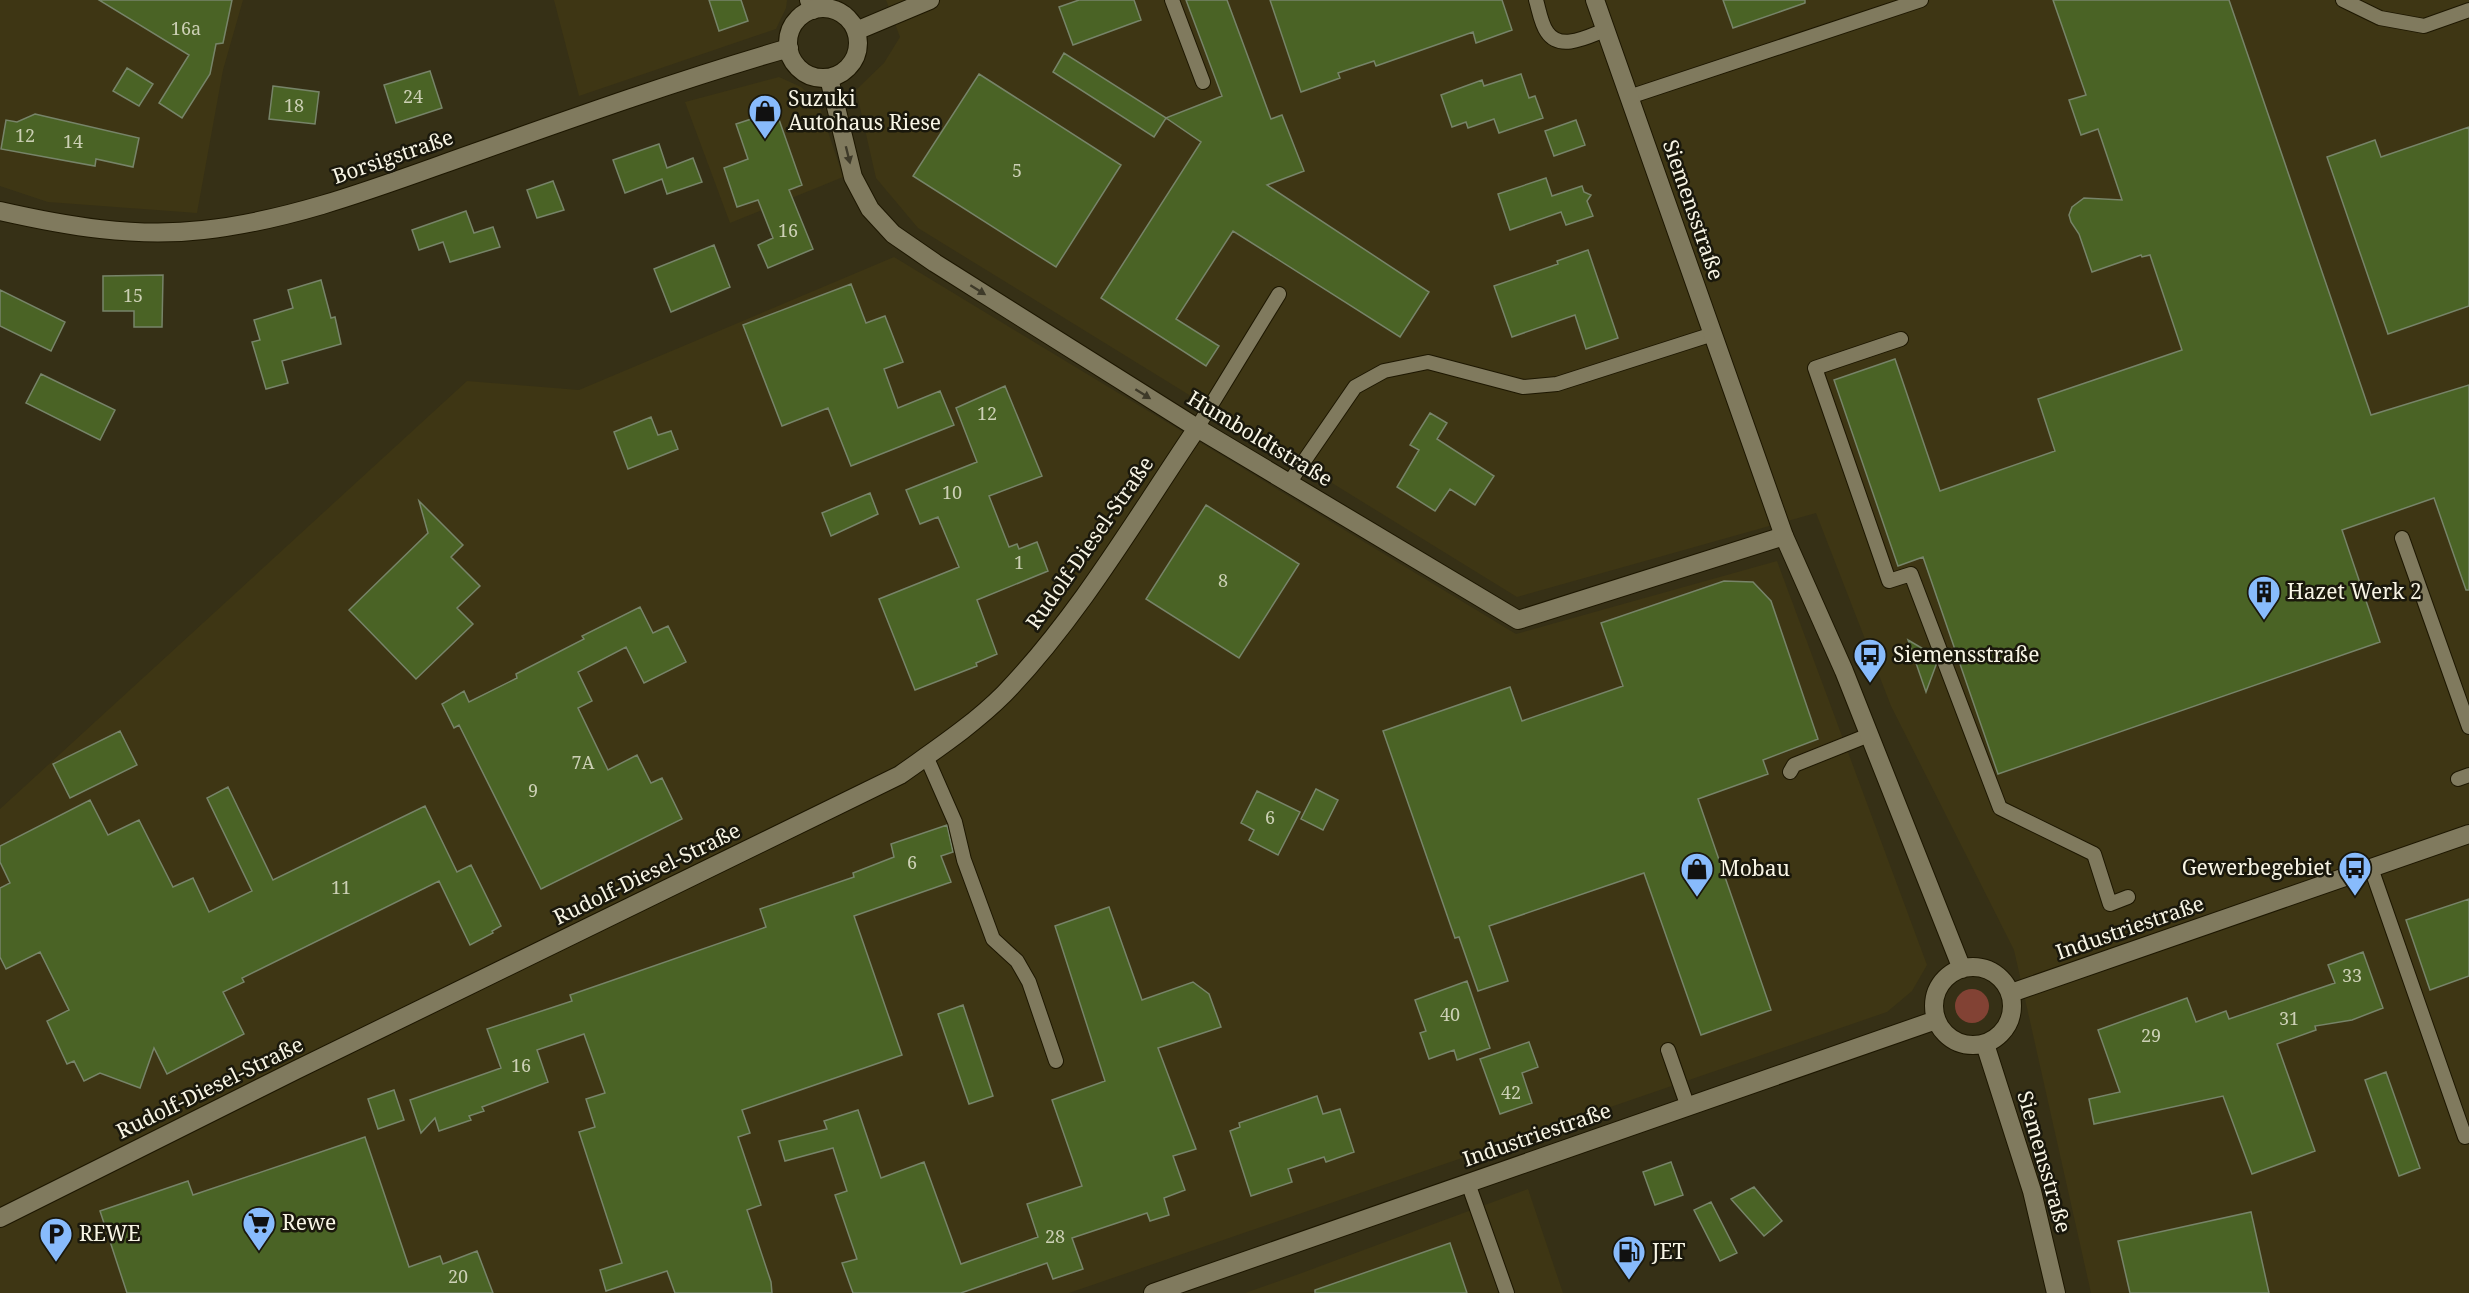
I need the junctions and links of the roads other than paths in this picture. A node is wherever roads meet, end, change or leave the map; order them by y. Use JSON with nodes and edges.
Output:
{"nodes":[{"id":1,"x":930,"y":0,"type":"edge"},
{"id":2,"x":1172,"y":0,"type":"edge"},
{"id":3,"x":1536,"y":0,"type":"edge"},
{"id":4,"x":1595,"y":0,"type":"edge"},
{"id":5,"x":1921,"y":0,"type":"edge"},
{"id":6,"x":2343,"y":0,"type":"edge"},
{"id":7,"x":811,"y":5,"type":"edge"},
{"id":8,"x":2469,"y":10,"type":"edge"},
{"id":9,"x":1605,"y":30,"type":"junction"},
{"id":10,"x":856,"y":31,"type":"junction"},
{"id":11,"x":789,"y":48,"type":"junction"},
{"id":12,"x":829,"y":78,"type":"junction"},
{"id":13,"x":1203,"y":82,"type":"dead end"},
{"id":14,"x":1629,"y":97,"type":"junction"},
{"id":15,"x":0,"y":211,"type":"edge"},
{"id":16,"x":1279,"y":294,"type":"dead end"},
{"id":17,"x":1713,"y":334,"type":"junction"},
{"id":18,"x":1901,"y":339,"type":"dead end"},
{"id":19,"x":1197,"y":428,"type":"junction"},
{"id":20,"x":1289,"y":483,"type":"junction"},
{"id":21,"x":1784,"y":537,"type":"junction"},
{"id":22,"x":2402,"y":538,"type":"dead end"},
{"id":23,"x":2469,"y":727,"type":"edge"},
{"id":24,"x":1869,"y":735,"type":"junction"},
{"id":25,"x":926,"y":756,"type":"junction"},
{"id":26,"x":1790,"y":772,"type":"dead end"},
{"id":27,"x":2469,"y":834,"type":"edge"},
{"id":28,"x":2371,"y":868,"type":"junction"},
{"id":29,"x":2128,"y":897,"type":"dead end"},
{"id":30,"x":1962,"y":969,"type":"junction"},
{"id":31,"x":2011,"y":993,"type":"junction"},
{"id":32,"x":1936,"y":1020,"type":"junction"},
{"id":33,"x":1985,"y":1044,"type":"junction"},
{"id":34,"x":1668,"y":1050,"type":"dead end"},
{"id":35,"x":1056,"y":1061,"type":"dead end"},
{"id":36,"x":1688,"y":1107,"type":"junction"},
{"id":37,"x":2465,"y":1137,"type":"dead end"},
{"id":38,"x":1468,"y":1183,"type":"junction"},
{"id":39,"x":0,"y":1218,"type":"edge"},
{"id":40,"x":1153,"y":1293,"type":"edge"},
{"id":41,"x":1507,"y":1293,"type":"edge"},
{"id":42,"x":2056,"y":1293,"type":"edge"}],
"edges":[{"from":1,"to":10,"type":"street"},
{"from":2,"to":13,"type":"lane"},
{"from":3,"to":9,"type":"lane"},
{"from":4,"to":9,"type":"street","name":"Siemensstraße"},
{"from":5,"to":14,"type":"lane"},
{"from":6,"to":8,"type":"lane"},
{"from":7,"to":10,"type":"street"},
{"from":7,"to":11,"type":"street"},
{"from":9,"to":14,"type":"street","name":"Siemensstraße"},
{"from":10,"to":12,"type":"street"},
{"from":11,"to":12,"type":"street"},
{"from":11,"to":15,"type":"street","name":"Borsigstraße"},
{"from":12,"to":19,"type":"street","name":"Humboldtstraße","one_way":true},
{"from":14,"to":17,"type":"street","name":"Siemensstraße"},
{"from":16,"to":19,"type":"lane"},
{"from":17,"to":20,"type":"lane"},
{"from":17,"to":21,"type":"street","name":"Siemensstraße"},
{"from":18,"to":29,"type":"lane"},
{"from":19,"to":20,"type":"street","name":"Humboldtstraße"},
{"from":19,"to":25,"type":"street","name":"Rudolf-Diesel-Straße"},
{"from":20,"to":21,"type":"street","name":"Humboldtstraße"},
{"from":21,"to":24,"type":"street","name":"Siemensstraße"},
{"from":22,"to":23,"type":"lane"},
{"from":24,"to":26,"type":"lane"},
{"from":24,"to":30,"type":"street","name":"Siemensstraße"},
{"from":25,"to":35,"type":"lane"},
{"from":25,"to":39,"type":"street","name":"Rudolf-Diesel-Straße"},
{"from":27,"to":28,"type":"street","name":"Industriestraße"},
{"from":28,"to":31,"type":"street","name":"Industriestraße"},
{"from":28,"to":37,"type":"lane"},
{"from":30,"to":31,"type":"street"},
{"from":30,"to":32,"type":"street"},
{"from":31,"to":33,"type":"street"},
{"from":32,"to":33,"type":"street"},
{"from":32,"to":36,"type":"street","name":"Industriestraße"},
{"from":33,"to":42,"type":"street","name":"Siemensstraße"},
{"from":34,"to":36,"type":"lane"},
{"from":36,"to":38,"type":"street","name":"Industriestraße"},
{"from":38,"to":40,"type":"street","name":"Industriestraße"},
{"from":38,"to":41,"type":"lane"}]}
